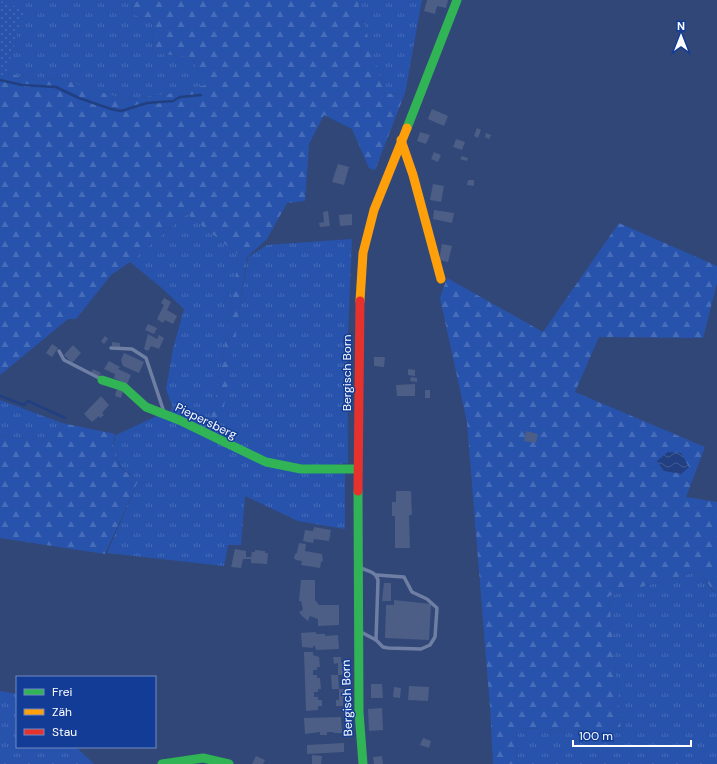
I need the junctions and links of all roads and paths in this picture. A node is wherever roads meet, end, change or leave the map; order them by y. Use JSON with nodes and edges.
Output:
{"nodes":[{"id":1,"x":457,"y":0,"type":"edge"},
{"id":2,"x":400,"y":143,"type":"junction"},
{"id":3,"x":441,"y":279,"type":"dead end"},
{"id":4,"x":111,"y":348,"type":"dead end"},
{"id":5,"x":59,"y":352,"type":"dead end"},
{"id":6,"x":102,"y":380,"type":"joint"},
{"id":7,"x":164,"y":413,"type":"junction"},
{"id":8,"x":358,"y":469,"type":"junction"},
{"id":9,"x":358,"y":565,"type":"junction"},
{"id":10,"x":377,"y":575,"type":"junction"},
{"id":11,"x":358,"y":631,"type":"junction"},
{"id":12,"x":376,"y":640,"type":"junction"},
{"id":13,"x":162,"y":764,"type":"edge"},
{"id":14,"x":229,"y":764,"type":"edge"},
{"id":15,"x":363,"y":764,"type":"edge"}],
"edges":[{"from":1,"to":2,"type":"main road","name":"Bergisch Born"},
{"from":2,"to":3,"type":"main road"},
{"from":2,"to":8,"type":"main road","name":"Bergisch Born"},
{"from":4,"to":7,"type":"lane"},
{"from":5,"to":6,"type":"lane","name":"Piepersberg"},
{"from":6,"to":7,"type":"main road","name":"Piepersberg"},
{"from":7,"to":8,"type":"main road","name":"Piepersberg"},
{"from":8,"to":9,"type":"main road","name":"Bergisch Born"},
{"from":9,"to":10,"type":"lane"},
{"from":9,"to":11,"type":"main road","name":"Bergisch Born"},
{"from":10,"to":12,"type":"lane"},
{"from":10,"to":12,"type":"lane"},
{"from":11,"to":12,"type":"lane"},
{"from":11,"to":15,"type":"main road","name":"Bergisch Born"},
{"from":13,"to":14,"type":"main road"}]}
